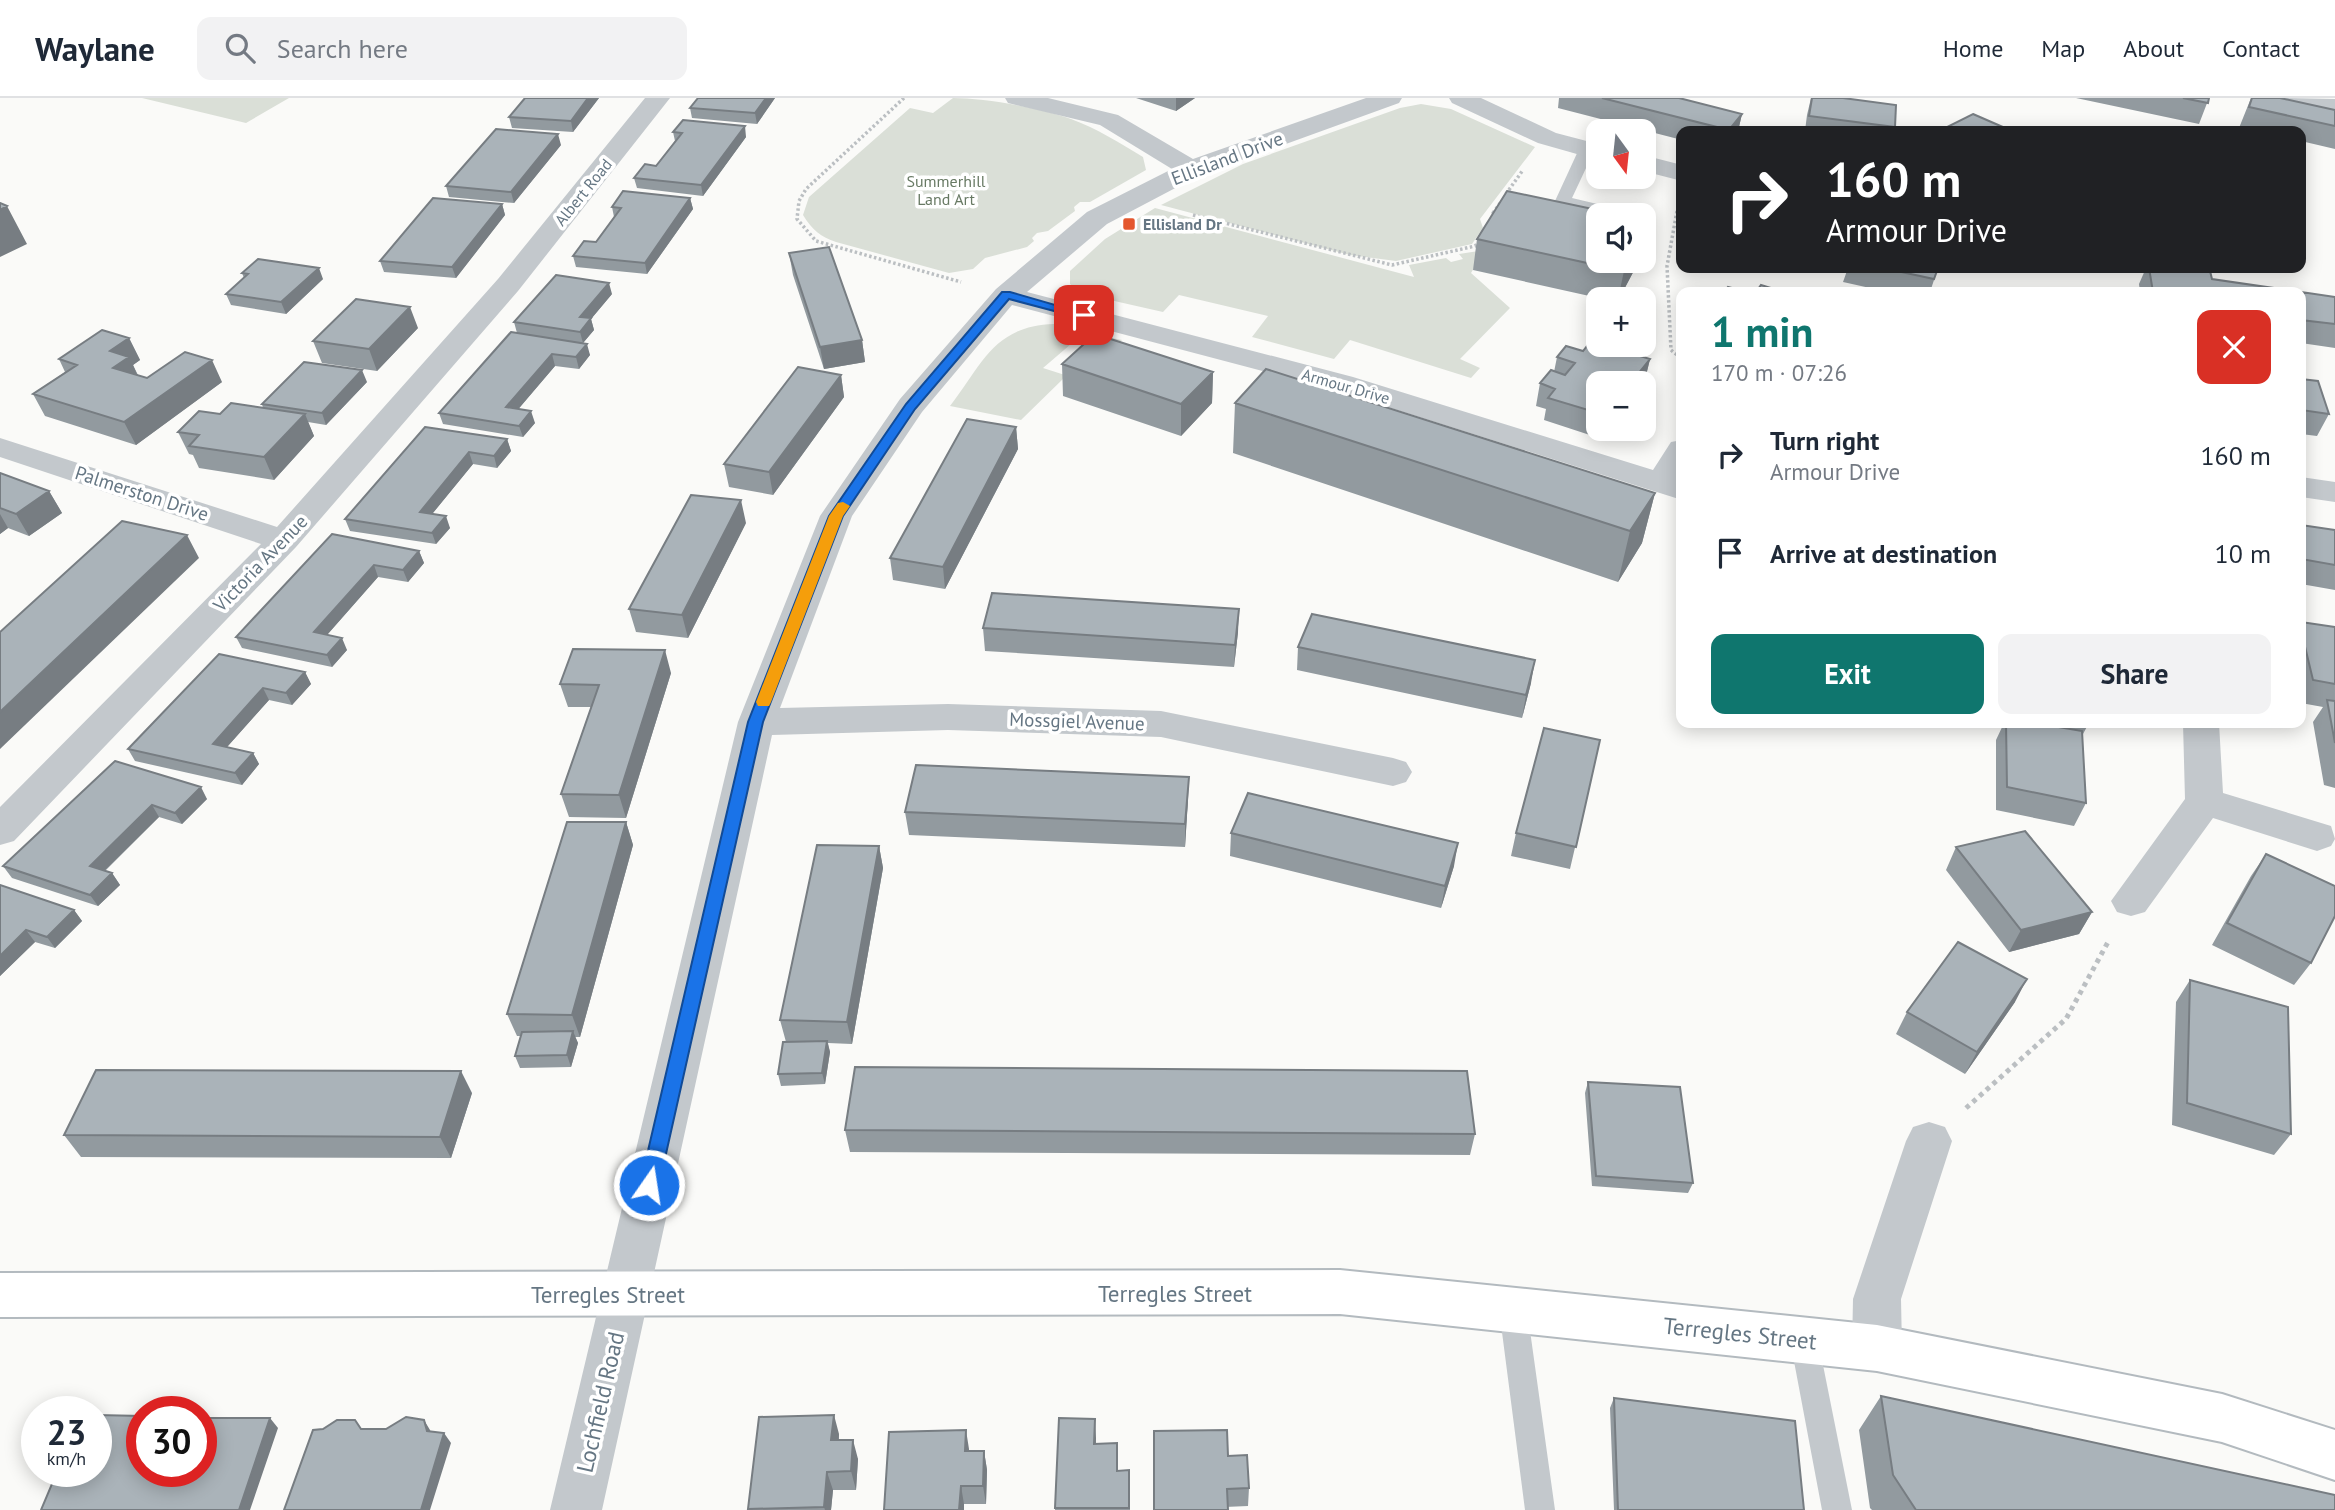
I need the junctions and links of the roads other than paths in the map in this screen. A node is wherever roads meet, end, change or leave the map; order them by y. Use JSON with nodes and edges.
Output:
{"nodes":[{"id":1,"x":658,"y":98,"type":"edge"},
{"id":2,"x":1017,"y":98,"type":"edge"},
{"id":3,"x":1390,"y":98,"type":"edge"},
{"id":4,"x":1461,"y":98,"type":"edge"},
{"id":5,"x":2294,"y":98,"type":"edge"},
{"id":6,"x":2335,"y":107,"type":"edge"},
{"id":7,"x":1586,"y":148,"type":"edge"},
{"id":8,"x":1586,"y":162,"type":"edge"},
{"id":9,"x":1656,"y":166,"type":"edge"},
{"id":10,"x":1191,"y":169,"type":"junction"},
{"id":11,"x":1676,"y":171,"type":"edge"},
{"id":12,"x":1586,"y":206,"type":"edge"},
{"id":13,"x":508,"y":285,"type":"joint"},
{"id":14,"x":1006,"y":295,"type":"junction"},
{"id":15,"x":0,"y":447,"type":"edge"},
{"id":16,"x":1676,"y":470,"type":"edge"},
{"id":17,"x":1671,"y":487,"type":"edge"},
{"id":18,"x":2306,"y":488,"type":"edge"},
{"id":19,"x":2335,"y":492,"type":"edge"},
{"id":20,"x":284,"y":540,"type":"junction"},
{"id":21,"x":755,"y":722,"type":"junction"},
{"id":22,"x":2201,"y":728,"type":"edge"},
{"id":23,"x":1393,"y":772,"type":"dead end"},
{"id":24,"x":2204,"y":801,"type":"junction"},
{"id":25,"x":0,"y":831,"type":"edge"},
{"id":26,"x":2317,"y":836,"type":"dead end"},
{"id":27,"x":2130,"y":901,"type":"road end"},
{"id":28,"x":1929,"y":1141,"type":"road end"},
{"id":29,"x":624,"y":1294,"type":"junction"},
{"id":30,"x":0,"y":1295,"type":"edge"},
{"id":31,"x":1513,"y":1309,"type":"junction"},
{"id":32,"x":1804,"y":1340,"type":"junction"},
{"id":33,"x":1877,"y":1348,"type":"junction"},
{"id":34,"x":2335,"y":1455,"type":"edge"},
{"id":35,"x":576,"y":1510,"type":"edge"},
{"id":36,"x":1540,"y":1510,"type":"edge"},
{"id":37,"x":1837,"y":1510,"type":"edge"}],
"edges":[{"from":1,"to":13,"type":"street","name":"Albert Road"},
{"from":2,"to":10,"type":"street"},
{"from":3,"to":10,"type":"street","name":"Ellisland Drive"},
{"from":4,"to":7,"type":"street"},
{"from":5,"to":6,"type":"street"},
{"from":8,"to":12,"type":"lane"},
{"from":9,"to":11,"type":"street"},
{"from":10,"to":14,"type":"street","name":"Ellisland Drive"},
{"from":13,"to":20,"type":"street","name":"Victoria Avenue"},
{"from":14,"to":17,"type":"street","name":"Armour Drive"},
{"from":14,"to":21,"type":"street","name":"Ellisland Drive"},
{"from":15,"to":20,"type":"street","name":"Palmerston Drive"},
{"from":16,"to":17,"type":"street"},
{"from":18,"to":19,"type":"street"},
{"from":20,"to":25,"type":"street","name":"Victoria Avenue"},
{"from":21,"to":23,"type":"street","name":"Mossgiel Avenue"},
{"from":21,"to":29,"type":"street","name":"Ellisland Drive"},
{"from":22,"to":24,"type":"street"},
{"from":24,"to":26,"type":"street"},
{"from":24,"to":27,"type":"street"},
{"from":28,"to":33,"type":"street"},
{"from":29,"to":30,"type":"street","name":"Terregles Street"},
{"from":29,"to":31,"type":"street","name":"Terregles Street"},
{"from":29,"to":35,"type":"street","name":"Lochfield Road"},
{"from":31,"to":32,"type":"street","name":"Terregles Street"},
{"from":31,"to":36,"type":"lane"},
{"from":32,"to":33,"type":"street","name":"Terregles Street"},
{"from":32,"to":37,"type":"lane"},
{"from":33,"to":34,"type":"street","name":"Terregles Street"}]}
